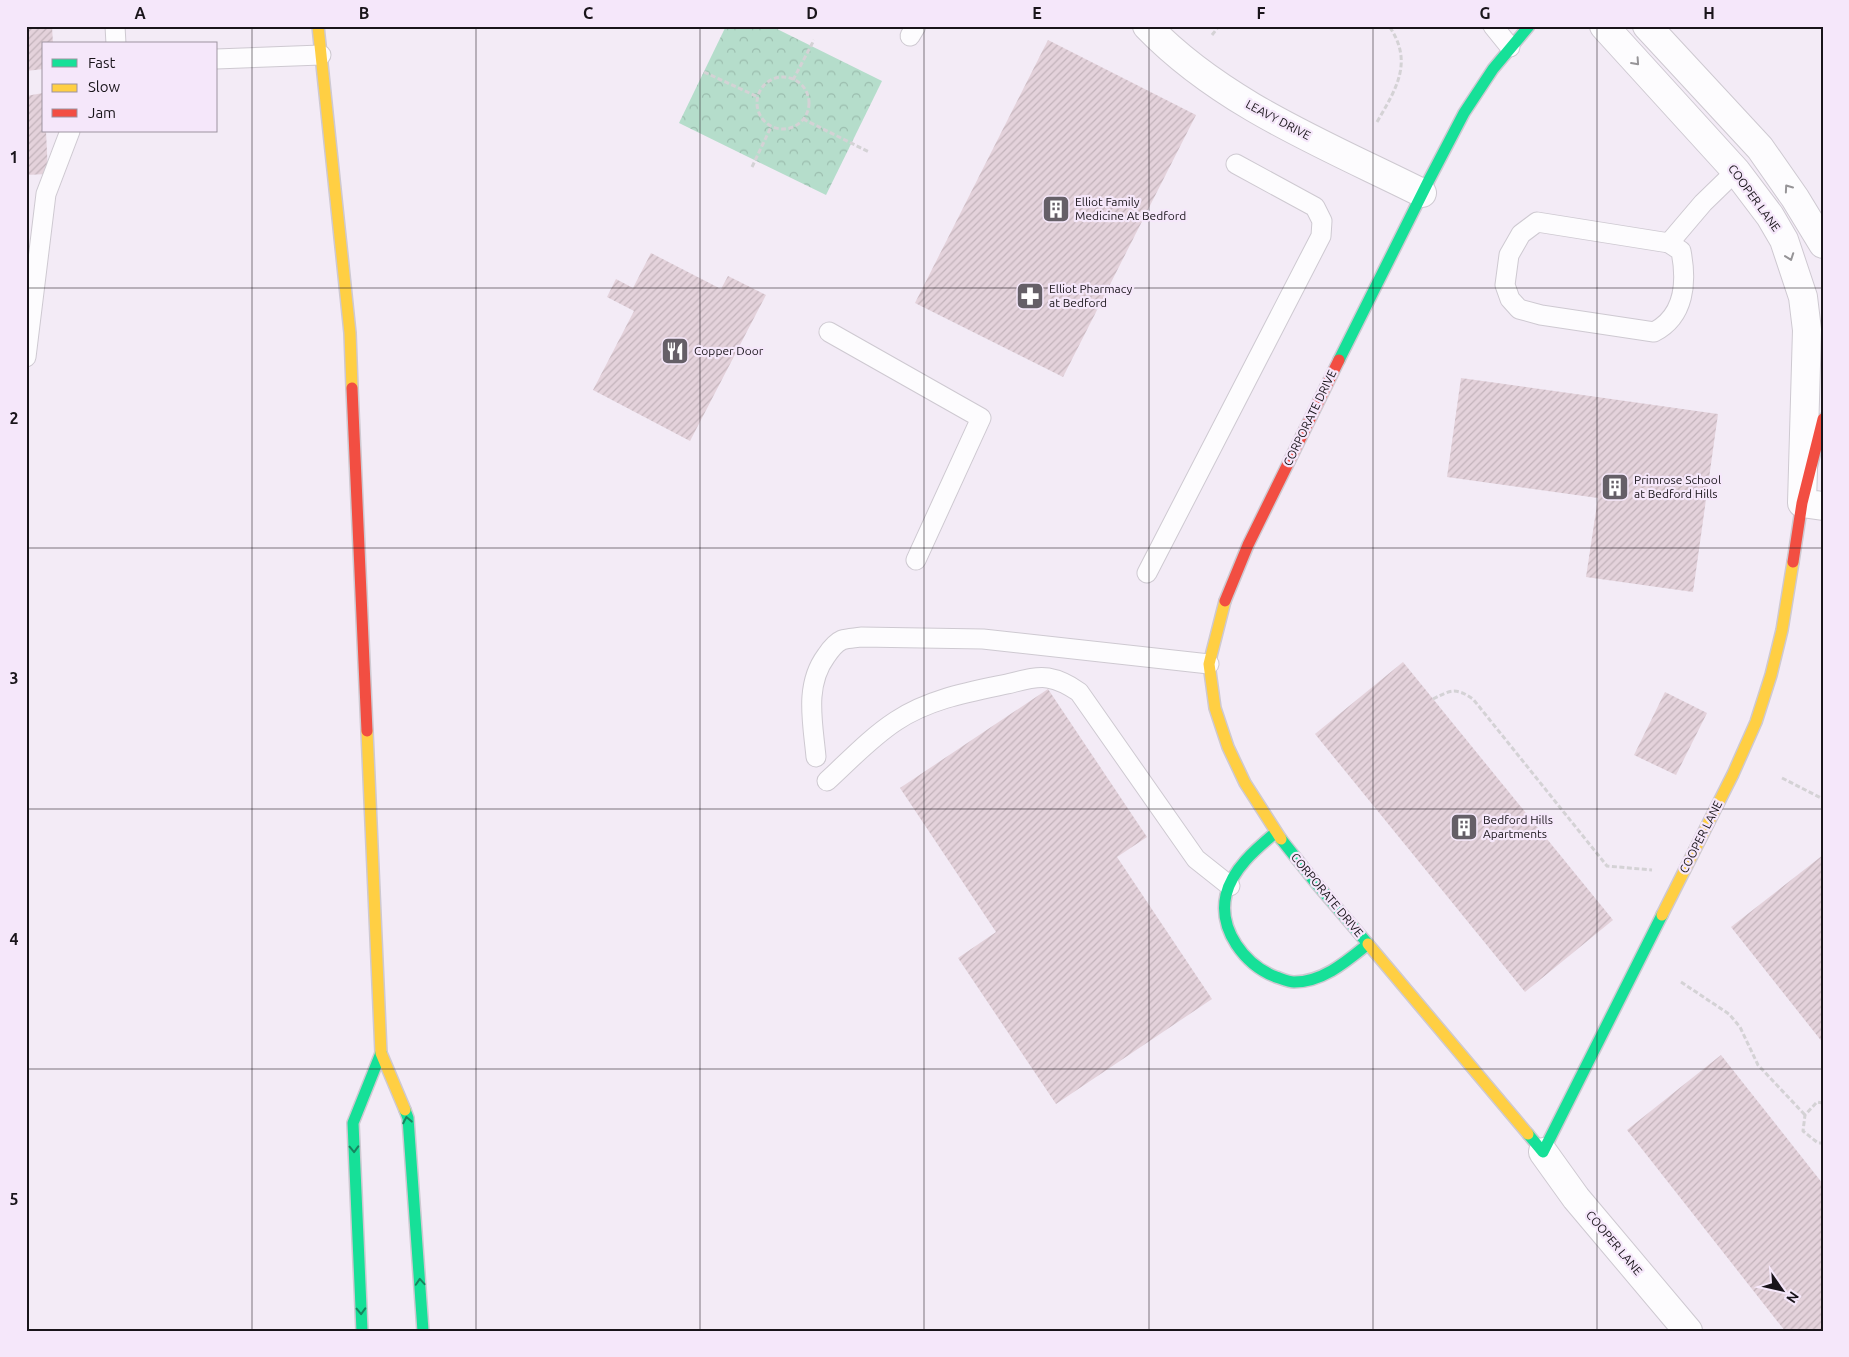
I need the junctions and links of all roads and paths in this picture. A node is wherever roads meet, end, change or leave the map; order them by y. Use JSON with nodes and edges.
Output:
{"nodes":[{"id":1,"x":115,"y":26,"type":"edge"},
{"id":2,"x":318,"y":26,"type":"edge"},
{"id":3,"x":1147,"y":26,"type":"edge"},
{"id":4,"x":1218,"y":26,"type":"edge"},
{"id":5,"x":1389,"y":26,"type":"edge"},
{"id":6,"x":1493,"y":26,"type":"edge"},
{"id":7,"x":1529,"y":26,"type":"edge"},
{"id":8,"x":1604,"y":26,"type":"edge"},
{"id":9,"x":1647,"y":26,"type":"edge"},
{"id":10,"x":1212,"y":35,"type":"dead end"},
{"id":11,"x":814,"y":40,"type":"dead end"},
{"id":12,"x":116,"y":42,"type":"edge"},
{"id":13,"x":1510,"y":47,"type":"junction"},
{"id":14,"x":321,"y":55,"type":"junction"},
{"id":15,"x":218,"y":60,"type":"edge"},
{"id":16,"x":704,"y":72,"type":"dead end"},
{"id":17,"x":794,"y":80,"type":"junction"},
{"id":18,"x":758,"y":97,"type":"junction"},
{"id":19,"x":803,"y":119,"type":"junction"},
{"id":20,"x":1377,"y":122,"type":"dead end"},
{"id":21,"x":771,"y":126,"type":"junction"},
{"id":22,"x":70,"y":132,"type":"edge"},
{"id":23,"x":869,"y":152,"type":"dead end"},
{"id":24,"x":1236,"y":164,"type":"dead end"},
{"id":25,"x":752,"y":167,"type":"dead end"},
{"id":26,"x":1736,"y":171,"type":"junction"},
{"id":27,"x":1422,"y":193,"type":"junction"},
{"id":28,"x":1669,"y":243,"type":"junction"},
{"id":29,"x":1823,"y":244,"type":"edge"},
{"id":30,"x":829,"y":332,"type":"dead end"},
{"id":31,"x":26,"y":357,"type":"edge"},
{"id":32,"x":1823,"y":420,"type":"edge"},
{"id":33,"x":1812,"y":504,"type":"edge"},
{"id":34,"x":916,"y":560,"type":"dead end"},
{"id":35,"x":1147,"y":573,"type":"dead end"},
{"id":36,"x":1209,"y":664,"type":"junction"},
{"id":37,"x":1433,"y":699,"type":"dead end"},
{"id":38,"x":816,"y":757,"type":"dead end"},
{"id":39,"x":1782,"y":778,"type":"dead end"},
{"id":40,"x":827,"y":781,"type":"dead end"},
{"id":41,"x":1823,"y":799,"type":"edge"},
{"id":42,"x":1275,"y":833,"type":"junction"},
{"id":43,"x":1660,"y":871,"type":"dead end"},
{"id":44,"x":1230,"y":886,"type":"junction"},
{"id":45,"x":1368,"y":944,"type":"junction"},
{"id":46,"x":1681,"y":982,"type":"dead end"},
{"id":47,"x":381,"y":1053,"type":"junction"},
{"id":48,"x":1823,"y":1103,"type":"edge"},
{"id":49,"x":1805,"y":1115,"type":"junction"},
{"id":50,"x":1823,"y":1143,"type":"edge"},
{"id":51,"x":1543,"y":1152,"type":"junction"},
{"id":52,"x":362,"y":1331,"type":"edge"},
{"id":53,"x":423,"y":1331,"type":"edge"},
{"id":54,"x":1688,"y":1331,"type":"edge"}],
"edges":[{"from":1,"to":12,"type":"lane"},
{"from":2,"to":14,"type":"main road"},
{"from":3,"to":27,"type":"street","name":"LEAVY DRIVE"},
{"from":4,"to":10,"type":"path"},
{"from":5,"to":20,"type":"path"},
{"from":6,"to":13,"type":"lane"},
{"from":7,"to":13,"type":"main road","name":"CORPORATE DRIVE"},
{"from":8,"to":26,"type":"street","name":"COOPER LANE","one_way":true},
{"from":29,"to":9,"type":"street","one_way":true},
{"from":11,"to":17,"type":"path"},
{"from":13,"to":27,"type":"main road","name":"CORPORATE DRIVE"},
{"from":14,"to":15,"type":"lane"},
{"from":14,"to":47,"type":"main road"},
{"from":16,"to":18,"type":"path"},
{"from":17,"to":18,"type":"path"},
{"from":17,"to":19,"type":"path"},
{"from":18,"to":21,"type":"path"},
{"from":19,"to":21,"type":"path"},
{"from":19,"to":23,"type":"path"},
{"from":21,"to":25,"type":"path"},
{"from":22,"to":31,"type":"lane"},
{"from":24,"to":35,"type":"lane"},
{"from":26,"to":28,"type":"lane"},
{"from":26,"to":33,"type":"street","name":"COOPER LANE","one_way":true},
{"from":27,"to":36,"type":"main road","name":"CORPORATE DRIVE"},
{"from":28,"to":28,"type":"lane"},
{"from":30,"to":34,"type":"lane"},
{"from":32,"to":33,"type":"main road","name":"COOPER LANE"},
{"from":33,"to":51,"type":"main road","name":"COOPER LANE"},
{"from":36,"to":38,"type":"lane"},
{"from":36,"to":42,"type":"main road","name":"CORPORATE DRIVE"},
{"from":37,"to":43,"type":"path"},
{"from":39,"to":41,"type":"path"},
{"from":40,"to":44,"type":"lane"},
{"from":42,"to":44,"type":"main road","name":"CORPORATE DRIVE"},
{"from":42,"to":45,"type":"main road","name":"CORPORATE DRIVE"},
{"from":44,"to":45,"type":"main road","name":"CORPORATE DRIVE"},
{"from":45,"to":51,"type":"main road","name":"COOPER LANE"},
{"from":46,"to":49,"type":"path"},
{"from":47,"to":52,"type":"main road","one_way":true},
{"from":53,"to":47,"type":"main road","one_way":true},
{"from":48,"to":49,"type":"path"},
{"from":49,"to":50,"type":"path"},
{"from":51,"to":54,"type":"street","name":"COOPER LANE"}]}
